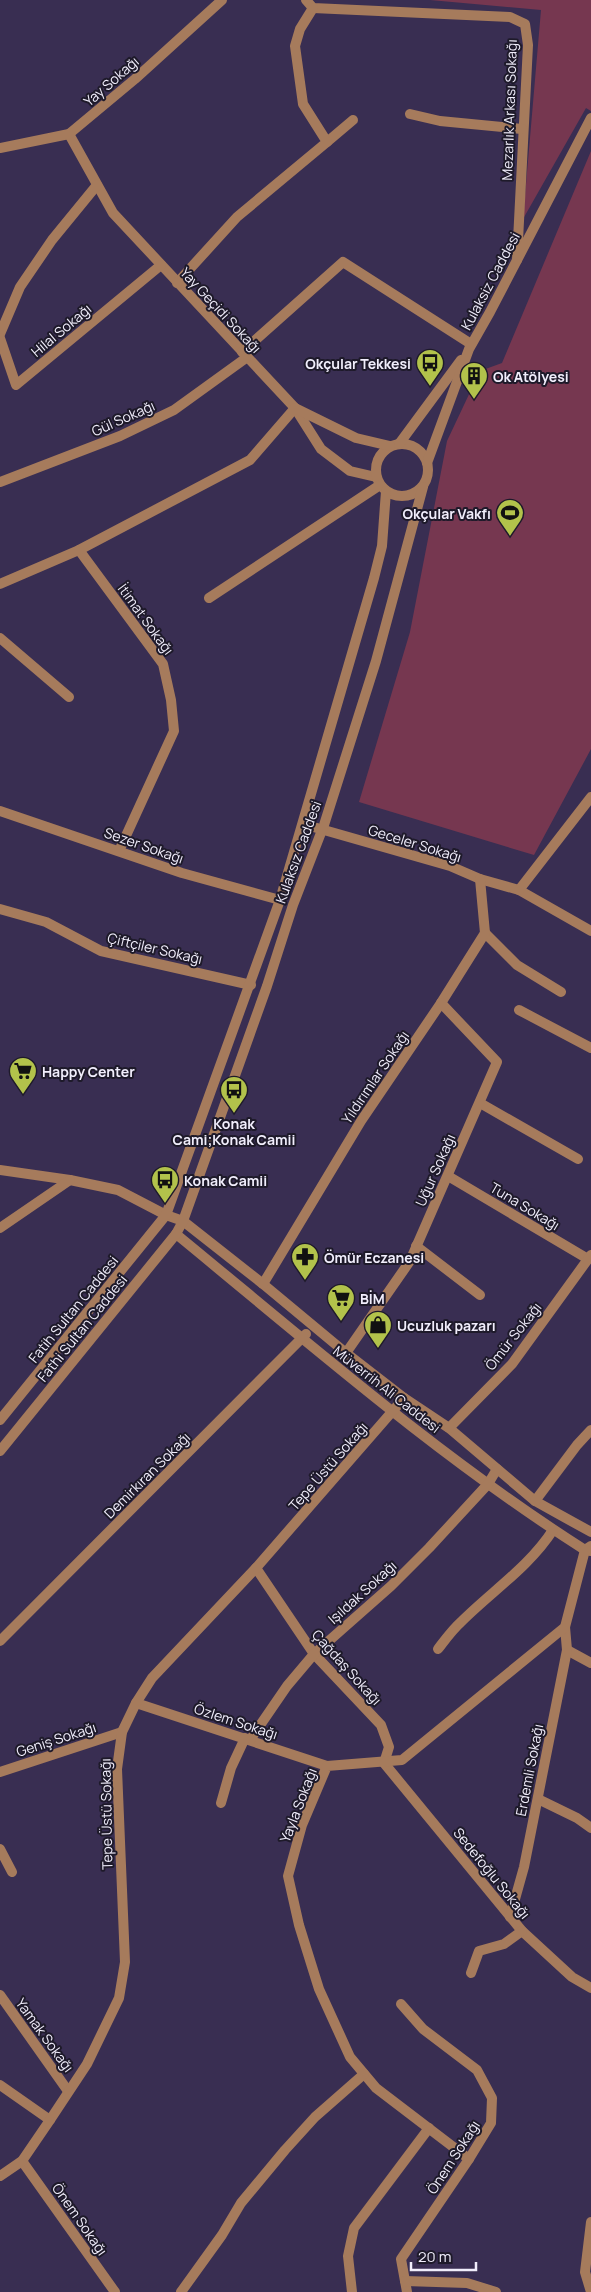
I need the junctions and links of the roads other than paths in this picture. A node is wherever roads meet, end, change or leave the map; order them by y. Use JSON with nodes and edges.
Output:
{"nodes":[{"id":1,"x":222,"y":0,"type":"edge"},
{"id":2,"x":306,"y":0,"type":"edge"},
{"id":3,"x":313,"y":8,"type":"junction"},
{"id":4,"x":410,"y":114,"type":"dead end"},
{"id":5,"x":591,"y":118,"type":"edge"},
{"id":6,"x":353,"y":120,"type":"dead end"},
{"id":7,"x":522,"y":129,"type":"junction"},
{"id":8,"x":70,"y":134,"type":"junction"},
{"id":9,"x":327,"y":142,"type":"junction"},
{"id":10,"x":0,"y":148,"type":"edge"},
{"id":11,"x":97,"y":185,"type":"junction"},
{"id":12,"x":517,"y":260,"type":"junction"},
{"id":13,"x":161,"y":265,"type":"junction"},
{"id":14,"x":177,"y":283,"type":"junction"},
{"id":15,"x":0,"y":334,"type":"edge"},
{"id":16,"x":0,"y":338,"type":"edge"},
{"id":17,"x":470,"y":347,"type":"junction"},
{"id":18,"x":244,"y":355,"type":"junction"},
{"id":19,"x":295,"y":408,"type":"junction"},
{"id":20,"x":395,"y":445,"type":"junction"},
{"id":21,"x":427,"y":463,"type":"junction"},
{"id":22,"x":0,"y":482,"type":"edge"},
{"id":23,"x":381,"y":484,"type":"junction"},
{"id":24,"x":423,"y":487,"type":"junction"},
{"id":25,"x":79,"y":550,"type":"junction"},
{"id":26,"x":0,"y":584,"type":"edge"},
{"id":27,"x":209,"y":598,"type":"dead end"},
{"id":28,"x":0,"y":638,"type":"edge"},
{"id":29,"x":68,"y":697,"type":"dead end"},
{"id":30,"x":591,"y":797,"type":"edge"},
{"id":31,"x":0,"y":811,"type":"edge"},
{"id":32,"x":303,"y":824,"type":"junction"},
{"id":33,"x":322,"y":830,"type":"junction"},
{"id":34,"x":119,"y":851,"type":"junction"},
{"id":35,"x":480,"y":879,"type":"junction"},
{"id":36,"x":519,"y":890,"type":"junction"},
{"id":37,"x":280,"y":900,"type":"junction"},
{"id":38,"x":0,"y":909,"type":"edge"},
{"id":39,"x":591,"y":930,"type":"edge"},
{"id":40,"x":485,"y":933,"type":"junction"},
{"id":41,"x":251,"y":985,"type":"junction"},
{"id":42,"x":562,"y":992,"type":"dead end"},
{"id":43,"x":441,"y":1003,"type":"junction"},
{"id":44,"x":519,"y":1010,"type":"dead end"},
{"id":45,"x":591,"y":1048,"type":"edge"},
{"id":46,"x":480,"y":1103,"type":"junction"},
{"id":47,"x":578,"y":1159,"type":"dead end"},
{"id":48,"x":0,"y":1170,"type":"edge"},
{"id":49,"x":448,"y":1176,"type":"junction"},
{"id":50,"x":70,"y":1180,"type":"junction"},
{"id":51,"x":166,"y":1215,"type":"junction"},
{"id":52,"x":183,"y":1222,"type":"junction"},
{"id":53,"x":0,"y":1228,"type":"edge"},
{"id":54,"x":176,"y":1234,"type":"junction"},
{"id":55,"x":416,"y":1246,"type":"junction"},
{"id":56,"x":589,"y":1257,"type":"edge"},
{"id":57,"x":263,"y":1284,"type":"junction"},
{"id":58,"x":480,"y":1295,"type":"dead end"},
{"id":59,"x":312,"y":1326,"type":"junction"},
{"id":60,"x":303,"y":1338,"type":"junction"},
{"id":61,"x":346,"y":1353,"type":"junction"},
{"id":62,"x":404,"y":1398,"type":"junction"},
{"id":63,"x":392,"y":1412,"type":"junction"},
{"id":64,"x":0,"y":1420,"type":"edge"},
{"id":65,"x":449,"y":1428,"type":"junction"},
{"id":66,"x":591,"y":1430,"type":"edge"},
{"id":67,"x":0,"y":1451,"type":"edge"},
{"id":68,"x":496,"y":1469,"type":"junction"},
{"id":69,"x":488,"y":1484,"type":"junction"},
{"id":70,"x":535,"y":1501,"type":"junction"},
{"id":71,"x":554,"y":1530,"type":"junction"},
{"id":72,"x":591,"y":1532,"type":"edge"},
{"id":73,"x":589,"y":1549,"type":"edge"},
{"id":74,"x":256,"y":1568,"type":"junction"},
{"id":75,"x":565,"y":1627,"type":"junction"},
{"id":76,"x":0,"y":1642,"type":"edge"},
{"id":77,"x":438,"y":1649,"type":"dead end"},
{"id":78,"x":567,"y":1650,"type":"junction"},
{"id":79,"x":314,"y":1654,"type":"junction"},
{"id":80,"x":591,"y":1664,"type":"edge"},
{"id":81,"x":136,"y":1703,"type":"junction"},
{"id":82,"x":122,"y":1732,"type":"junction"},
{"id":83,"x":248,"y":1739,"type":"junction"},
{"id":84,"x":384,"y":1763,"type":"junction"},
{"id":85,"x":327,"y":1766,"type":"junction"},
{"id":86,"x":0,"y":1772,"type":"edge"},
{"id":87,"x":538,"y":1799,"type":"junction"},
{"id":88,"x":221,"y":1803,"type":"dead end"},
{"id":89,"x":591,"y":1828,"type":"edge"},
{"id":90,"x":0,"y":1849,"type":"edge"},
{"id":91,"x":12,"y":1872,"type":"dead end"},
{"id":92,"x":510,"y":1917,"type":"junction"},
{"id":93,"x":522,"y":1931,"type":"junction"},
{"id":94,"x":471,"y":1974,"type":"dead end"},
{"id":95,"x":591,"y":1988,"type":"edge"},
{"id":96,"x":0,"y":1996,"type":"edge"},
{"id":97,"x":401,"y":2004,"type":"dead end"},
{"id":98,"x":364,"y":2074,"type":"junction"},
{"id":99,"x":0,"y":2085,"type":"edge"},
{"id":100,"x":68,"y":2091,"type":"junction"},
{"id":101,"x":50,"y":2120,"type":"junction"},
{"id":102,"x":429,"y":2128,"type":"junction"},
{"id":103,"x":469,"y":2159,"type":"junction"},
{"id":104,"x":22,"y":2161,"type":"junction"},
{"id":105,"x":0,"y":2176,"type":"edge"},
{"id":106,"x":591,"y":2222,"type":"edge"},
{"id":107,"x":406,"y":2287,"type":"edge"},
{"id":108,"x":115,"y":2292,"type":"edge"},
{"id":109,"x":181,"y":2292,"type":"edge"},
{"id":110,"x":352,"y":2292,"type":"edge"},
{"id":111,"x":496,"y":2292,"type":"edge"},
{"id":112,"x":590,"y":2292,"type":"edge"}],
"edges":[{"from":1,"to":8,"type":"street","name":"Yay Sokağı"},
{"from":2,"to":3,"type":"street"},
{"from":3,"to":7,"type":"street","name":"Mezarlık Arkası Sokağı"},
{"from":3,"to":9,"type":"street"},
{"from":4,"to":7,"type":"street"},
{"from":5,"to":12,"type":"street","name":"Kulaksiz Caddesi"},
{"from":6,"to":9,"type":"street"},
{"from":7,"to":12,"type":"street","name":"Mezarlık Arkası Sokağı"},
{"from":8,"to":10,"type":"street","name":"Yay Sokağı"},
{"from":8,"to":11,"type":"street","name":"Yay Geçidi Sokağı"},
{"from":9,"to":14,"type":"street"},
{"from":11,"to":13,"type":"street","name":"Yay Geçidi Sokağı"},
{"from":11,"to":15,"type":"street"},
{"from":12,"to":17,"type":"street","name":"Kulaksiz Caddesi"},
{"from":13,"to":14,"type":"street","name":"Yay Geçidi Sokağı"},
{"from":13,"to":16,"type":"street","name":"Hilal Sokağı"},
{"from":14,"to":18,"type":"street","name":"Yay Geçidi Sokağı"},
{"from":17,"to":18,"type":"street","name":"Gül Sokağı"},
{"from":17,"to":20,"type":"street"},
{"from":17,"to":21,"type":"street","name":"Kulaksiz Caddesi"},
{"from":18,"to":19,"type":"street","name":"Yay Geçidi Sokağı"},
{"from":18,"to":22,"type":"street","name":"Gül Sokağı"},
{"from":19,"to":20,"type":"street"},
{"from":19,"to":23,"type":"street","name":"Yay Geçidi Sokağı"},
{"from":19,"to":25,"type":"street"},
{"from":20,"to":21,"type":"street"},
{"from":20,"to":23,"type":"street"},
{"from":21,"to":24,"type":"street"},
{"from":23,"to":24,"type":"street"},
{"from":23,"to":27,"type":"street"},
{"from":23,"to":32,"type":"street","name":"Kulaksız Caddesi"},
{"from":24,"to":33,"type":"street","name":"Kulaksız Caddesi"},
{"from":25,"to":26,"type":"street"},
{"from":25,"to":34,"type":"street","name":"İtimat Sokağı"},
{"from":28,"to":29,"type":"street"},
{"from":30,"to":36,"type":"street"},
{"from":31,"to":34,"type":"street","name":"Sezer Sokağı"},
{"from":32,"to":33,"type":"street","name":"Geceler Sokağı"},
{"from":32,"to":37,"type":"street","name":"Kulaksız Caddesi"},
{"from":33,"to":35,"type":"street","name":"Geceler Sokağı"},
{"from":33,"to":52,"type":"street","name":"Kulaksız Caddesi"},
{"from":34,"to":37,"type":"street","name":"Sezer Sokağı"},
{"from":35,"to":36,"type":"street","name":"Geceler Sokağı"},
{"from":35,"to":40,"type":"street"},
{"from":36,"to":39,"type":"street","name":"Geceler Sokağı"},
{"from":37,"to":41,"type":"street","name":"Kulaksız Caddesi"},
{"from":38,"to":41,"type":"street","name":"Çiftçiler Sokağı"},
{"from":40,"to":42,"type":"street"},
{"from":40,"to":43,"type":"street","name":"Yıldırımlar Sokağı"},
{"from":41,"to":51,"type":"street","name":"Kulaksız Caddesi"},
{"from":43,"to":46,"type":"street","name":"Uğur Sokağı"},
{"from":43,"to":57,"type":"street","name":"Yıldırımlar Sokağı"},
{"from":44,"to":45,"type":"street"},
{"from":46,"to":47,"type":"street"},
{"from":46,"to":49,"type":"street","name":"Uğur Sokağı"},
{"from":48,"to":50,"type":"street","name":"Müverrih Ali Caddesi"},
{"from":49,"to":55,"type":"street","name":"Uğur Sokağı"},
{"from":49,"to":56,"type":"street","name":"Tuna Sokağı"},
{"from":50,"to":51,"type":"street","name":"Müverrih Ali Caddesi"},
{"from":50,"to":53,"type":"street"},
{"from":51,"to":52,"type":"street","name":"Müverrih Ali Caddesi"},
{"from":51,"to":64,"type":"street","name":"Fatih Sultan Caddesi"},
{"from":52,"to":54,"type":"street","name":"Fathi Sultan Caddesi"},
{"from":52,"to":57,"type":"street","name":"Müverrih Ali Caddesi"},
{"from":54,"to":60,"type":"street","name":"Müverrih Ali Caddesi"},
{"from":54,"to":67,"type":"street","name":"Fathi Sultan Caddesi"},
{"from":55,"to":58,"type":"street"},
{"from":55,"to":61,"type":"street","name":"Uğur Sokağı"},
{"from":56,"to":65,"type":"street","name":"Ömür Sokağı"},
{"from":57,"to":59,"type":"street","name":"Müverrih Ali Caddesi"},
{"from":59,"to":60,"type":"street","name":"Demirkıran Sokağı"},
{"from":59,"to":61,"type":"street","name":"Müverrih Ali Caddesi"},
{"from":60,"to":63,"type":"street","name":"Müverrih Ali Caddesi"},
{"from":60,"to":76,"type":"street","name":"Demirkıran Sokağı"},
{"from":61,"to":62,"type":"street","name":"Müverrih Ali Caddesi"},
{"from":62,"to":63,"type":"street","name":"Tepe Üstü Sokağı"},
{"from":62,"to":65,"type":"street","name":"Müverrih Ali Caddesi"},
{"from":63,"to":69,"type":"street","name":"Müverrih Ali Caddesi"},
{"from":63,"to":74,"type":"street","name":"Tepe Üstü Sokağı"},
{"from":65,"to":68,"type":"street","name":"Müverrih Ali Caddesi"},
{"from":66,"to":70,"type":"street"},
{"from":68,"to":69,"type":"street","name":"Işıldak Sokağı"},
{"from":68,"to":70,"type":"street","name":"Müverrih Ali Caddesi"},
{"from":69,"to":71,"type":"street","name":"Müverrih Ali Caddesi"},
{"from":69,"to":79,"type":"street","name":"Işıldak Sokağı"},
{"from":70,"to":72,"type":"street","name":"Müverrih Ali Caddesi"},
{"from":71,"to":73,"type":"street","name":"Müverrih Ali Caddesi"},
{"from":71,"to":77,"type":"street"},
{"from":73,"to":75,"type":"street"},
{"from":74,"to":79,"type":"street","name":"Çağdaş Sokağı"},
{"from":74,"to":81,"type":"street","name":"Tepe Üstü Sokağı"},
{"from":75,"to":78,"type":"street","name":"Erdemli Sokağı"},
{"from":75,"to":84,"type":"street","name":"Yayla Sokağı"},
{"from":78,"to":80,"type":"street"},
{"from":78,"to":87,"type":"street","name":"Erdemli Sokağı"},
{"from":79,"to":83,"type":"street","name":"Işıldak Sokağı"},
{"from":79,"to":84,"type":"street","name":"Çağdaş Sokağı"},
{"from":81,"to":82,"type":"street","name":"Tepe Üstü Sokağı"},
{"from":81,"to":83,"type":"street","name":"Özlem Sokağı"},
{"from":82,"to":86,"type":"street","name":"Geniş Sokağı"},
{"from":82,"to":100,"type":"street","name":"Tepe Üstü Sokağı"},
{"from":83,"to":85,"type":"street","name":"Özlem Sokağı"},
{"from":83,"to":88,"type":"street","name":"Işıldak Sokağı"},
{"from":84,"to":85,"type":"street","name":"Yayla Sokağı"},
{"from":84,"to":92,"type":"street","name":"Sedefoğlu Sokağı"},
{"from":85,"to":98,"type":"street","name":"Yayla Sokağı"},
{"from":87,"to":89,"type":"street"},
{"from":87,"to":92,"type":"street","name":"Erdemli Sokağı"},
{"from":90,"to":91,"type":"street"},
{"from":92,"to":93,"type":"street","name":"Sedefoğlu Sokağı"},
{"from":93,"to":94,"type":"street"},
{"from":93,"to":95,"type":"street","name":"Sedefoğlu Sokağı"},
{"from":96,"to":100,"type":"street","name":"Yamak Sokağı"},
{"from":97,"to":103,"type":"street","name":"Önem Sokağı"},
{"from":98,"to":102,"type":"street","name":"Yayla Sokağı"},
{"from":98,"to":109,"type":"street"},
{"from":99,"to":101,"type":"street"},
{"from":100,"to":101,"type":"street","name":"Tepe Üstü Sokağı"},
{"from":101,"to":104,"type":"street","name":"Tepe Üstü Sokağı"},
{"from":102,"to":103,"type":"street","name":"Yayla Sokağı"},
{"from":102,"to":110,"type":"street"},
{"from":103,"to":107,"type":"street","name":"Önem Sokağı"},
{"from":104,"to":105,"type":"street","name":"Tepe Üstü Sokağı"},
{"from":104,"to":108,"type":"street","name":"Önem Sokağı"},
{"from":106,"to":112,"type":"street"},
{"from":107,"to":111,"type":"street"}]}
